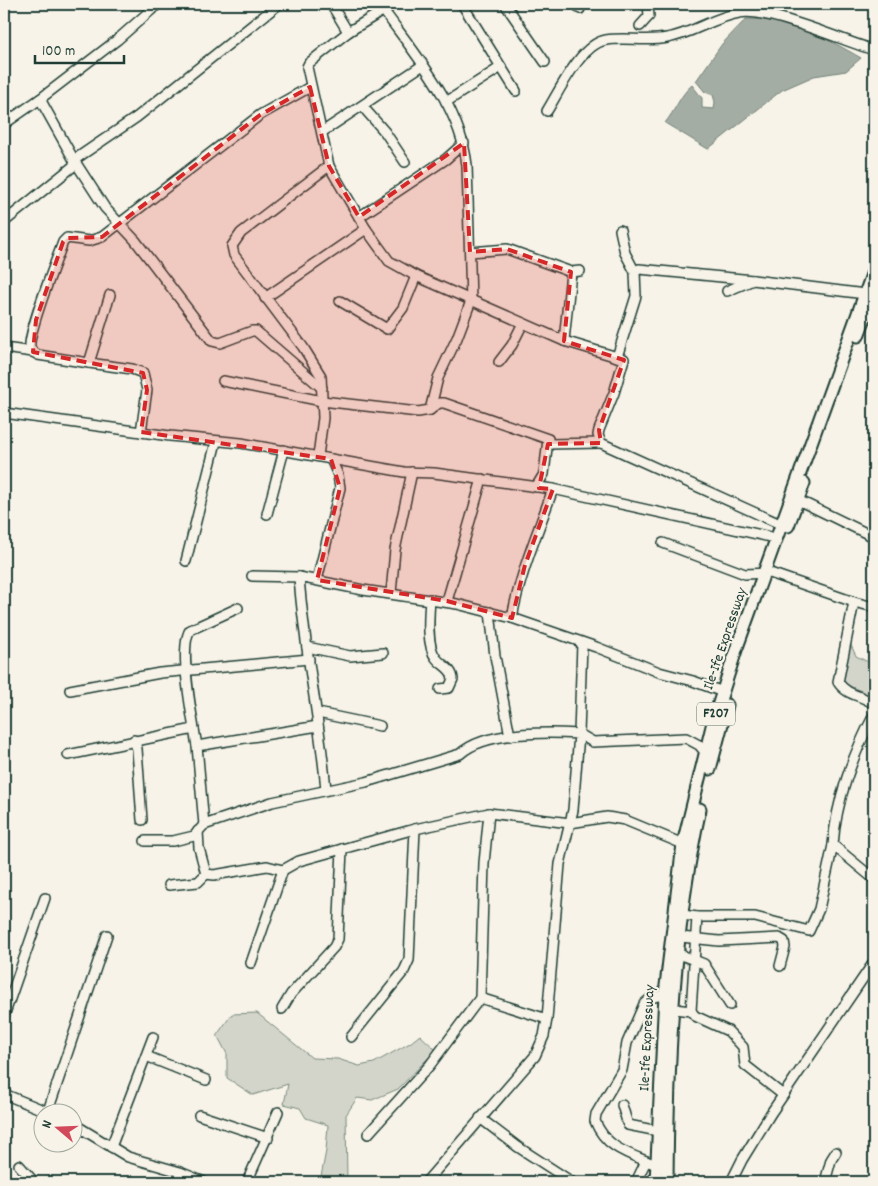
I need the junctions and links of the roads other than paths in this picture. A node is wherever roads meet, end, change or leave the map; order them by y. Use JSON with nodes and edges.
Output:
{"nodes":[{"id":1,"x":158,"y":4,"type":"edge"},
{"id":2,"x":279,"y":4,"type":"edge"},
{"id":3,"x":331,"y":4,"type":"edge"},
{"id":4,"x":394,"y":4,"type":"edge"},
{"id":5,"x":462,"y":4,"type":"edge"},
{"id":6,"x":505,"y":4,"type":"edge"},
{"id":7,"x":648,"y":4,"type":"edge"},
{"id":8,"x":384,"y":11,"type":"junction"},
{"id":9,"x":640,"y":26,"type":"dead end"},
{"id":10,"x":348,"y":32,"type":"junction"},
{"id":11,"x":874,"y":50,"type":"edge"},
{"id":12,"x":546,"y":62,"type":"dead end"},
{"id":13,"x":423,"y":65,"type":"junction"},
{"id":14,"x":501,"y":67,"type":"junction"},
{"id":15,"x":310,"y":87,"type":"junction"},
{"id":16,"x":516,"y":91,"type":"dead end"},
{"id":17,"x":40,"y":99,"type":"junction"},
{"id":18,"x":446,"y":102,"type":"junction"},
{"id":19,"x":363,"y":107,"type":"junction"},
{"id":20,"x":546,"y":111,"type":"dead end"},
{"id":21,"x":4,"y":124,"type":"edge"},
{"id":22,"x":322,"y":132,"type":"junction"},
{"id":23,"x":464,"y":143,"type":"junction"},
{"id":24,"x":75,"y":162,"type":"junction"},
{"id":25,"x":405,"y":162,"type":"dead end"},
{"id":26,"x":329,"y":166,"type":"junction"},
{"id":27,"x":359,"y":217,"type":"junction"},
{"id":28,"x":4,"y":222,"type":"edge"},
{"id":29,"x":119,"y":222,"type":"junction"},
{"id":30,"x":366,"y":229,"type":"junction"},
{"id":31,"x":620,"y":230,"type":"dead end"},
{"id":32,"x":470,"y":252,"type":"junction"},
{"id":33,"x":874,"y":269,"type":"edge"},
{"id":34,"x":635,"y":272,"type":"junction"},
{"id":35,"x":416,"y":276,"type":"junction"},
{"id":36,"x":753,"y":280,"type":"junction"},
{"id":37,"x":727,"y":291,"type":"dead end"},
{"id":38,"x":870,"y":294,"type":"edge"},
{"id":39,"x":110,"y":295,"type":"dead end"},
{"id":40,"x":265,"y":298,"type":"junction"},
{"id":41,"x":470,"y":300,"type":"junction"},
{"id":42,"x":340,"y":301,"type":"dead end"},
{"id":43,"x":523,"y":323,"type":"junction"},
{"id":44,"x":564,"y":341,"type":"junction"},
{"id":45,"x":4,"y":348,"type":"edge"},
{"id":46,"x":33,"y":352,"type":"junction"},
{"id":47,"x":617,"y":356,"type":"junction"},
{"id":48,"x":499,"y":362,"type":"dead end"},
{"id":49,"x":89,"y":363,"type":"junction"},
{"id":50,"x":223,"y":381,"type":"dead end"},
{"id":51,"x":322,"y":388,"type":"junction"},
{"id":52,"x":322,"y":401,"type":"junction"},
{"id":53,"x":430,"y":410,"type":"junction"},
{"id":54,"x":4,"y":413,"type":"edge"},
{"id":55,"x":141,"y":432,"type":"junction"},
{"id":56,"x":216,"y":442,"type":"junction"},
{"id":57,"x":602,"y":443,"type":"junction"},
{"id":58,"x":548,"y":444,"type":"junction"},
{"id":59,"x":284,"y":450,"type":"junction"},
{"id":60,"x":318,"y":456,"type":"junction"},
{"id":61,"x":331,"y":458,"type":"junction"},
{"id":62,"x":412,"y":472,"type":"junction"},
{"id":63,"x":482,"y":479,"type":"junction"},
{"id":64,"x":536,"y":488,"type":"junction"},
{"id":65,"x":553,"y":489,"type":"junction"},
{"id":66,"x":798,"y":500,"type":"junction"},
{"id":67,"x":266,"y":514,"type":"dead end"},
{"id":68,"x":780,"y":524,"type":"junction"},
{"id":69,"x":874,"y":537,"type":"edge"},
{"id":70,"x":776,"y":538,"type":"junction"},
{"id":71,"x":663,"y":543,"type":"dead end"},
{"id":72,"x":186,"y":561,"type":"dead end"},
{"id":73,"x":768,"y":573,"type":"junction"},
{"id":74,"x":252,"y":576,"type":"dead end"},
{"id":75,"x":299,"y":577,"type":"junction"},
{"id":76,"x":317,"y":580,"type":"junction"},
{"id":77,"x":391,"y":593,"type":"junction"},
{"id":78,"x":430,"y":599,"type":"junction"},
{"id":79,"x":447,"y":602,"type":"junction"},
{"id":80,"x":854,"y":602,"type":"junction"},
{"id":81,"x":874,"y":607,"type":"edge"},
{"id":82,"x":238,"y":608,"type":"dead end"},
{"id":83,"x":490,"y":612,"type":"junction"},
{"id":84,"x":512,"y":618,"type":"junction"},
{"id":85,"x":582,"y":643,"type":"junction"},
{"id":86,"x":307,"y":647,"type":"junction"},
{"id":87,"x":383,"y":653,"type":"dead end"},
{"id":88,"x":309,"y":659,"type":"junction"},
{"id":89,"x":186,"y":670,"type":"junction"},
{"id":90,"x":440,"y":689,"type":"dead end"},
{"id":91,"x":70,"y":690,"type":"dead end"},
{"id":92,"x":723,"y":692,"type":"junction"},
{"id":93,"x":874,"y":704,"type":"edge"},
{"id":94,"x":318,"y":713,"type":"junction"},
{"id":95,"x":874,"y":715,"type":"edge"},
{"id":96,"x":318,"y":726,"type":"junction"},
{"id":97,"x":380,"y":726,"type":"dead end"},
{"id":98,"x":194,"y":729,"type":"junction"},
{"id":99,"x":579,"y":734,"type":"junction"},
{"id":100,"x":715,"y":734,"type":"junction"},
{"id":101,"x":510,"y":736,"type":"junction"},
{"id":102,"x":134,"y":740,"type":"junction"},
{"id":103,"x":197,"y":746,"type":"junction"},
{"id":104,"x":706,"y":753,"type":"junction"},
{"id":105,"x":68,"y":755,"type":"dead end"},
{"id":106,"x":326,"y":790,"type":"junction"},
{"id":107,"x":489,"y":813,"type":"junction"},
{"id":108,"x":142,"y":820,"type":"dead end"},
{"id":109,"x":570,"y":823,"type":"junction"},
{"id":110,"x":201,"y":828,"type":"junction"},
{"id":111,"x":415,"y":829,"type":"junction"},
{"id":112,"x":145,"y":841,"type":"dead end"},
{"id":113,"x":683,"y":844,"type":"junction"},
{"id":114,"x":833,"y":845,"type":"junction"},
{"id":115,"x":342,"y":849,"type":"junction"},
{"id":116,"x":283,"y":870,"type":"junction"},
{"id":117,"x":206,"y":874,"type":"junction"},
{"id":118,"x":874,"y":879,"type":"edge"},
{"id":119,"x":169,"y":885,"type":"dead end"},
{"id":120,"x":46,"y":898,"type":"dead end"},
{"id":121,"x":683,"y":915,"type":"junction"},
{"id":122,"x":697,"y":917,"type":"junction"},
{"id":123,"x":107,"y":936,"type":"dead end"},
{"id":124,"x":681,"y":937,"type":"junction"},
{"id":125,"x":697,"y":940,"type":"junction"},
{"id":126,"x":679,"y":954,"type":"junction"},
{"id":127,"x":692,"y":959,"type":"junction"},
{"id":128,"x":874,"y":962,"type":"edge"},
{"id":129,"x":251,"y":963,"type":"dead end"},
{"id":130,"x":780,"y":966,"type":"dead end"},
{"id":131,"x":665,"y":994,"type":"junction"},
{"id":132,"x":480,"y":998,"type":"junction"},
{"id":133,"x":730,"y":1005,"type":"dead end"},
{"id":134,"x":674,"y":1008,"type":"junction"},
{"id":135,"x":282,"y":1009,"type":"dead end"},
{"id":136,"x":691,"y":1011,"type":"junction"},
{"id":137,"x":4,"y":1015,"type":"edge"},
{"id":138,"x":547,"y":1019,"type":"junction"},
{"id":139,"x":153,"y":1037,"type":"dead end"},
{"id":140,"x":351,"y":1037,"type":"dead end"},
{"id":141,"x":146,"y":1056,"type":"junction"},
{"id":142,"x":206,"y":1080,"type":"dead end"},
{"id":143,"x":4,"y":1094,"type":"edge"},
{"id":144,"x":783,"y":1095,"type":"junction"},
{"id":145,"x":54,"y":1104,"type":"edge"},
{"id":146,"x":622,"y":1104,"type":"dead end"},
{"id":147,"x":32,"y":1105,"type":"edge"},
{"id":148,"x":278,"y":1112,"type":"dead end"},
{"id":149,"x":199,"y":1115,"type":"dead end"},
{"id":150,"x":480,"y":1118,"type":"junction"},
{"id":151,"x":82,"y":1129,"type":"edge"},
{"id":152,"x":658,"y":1131,"type":"junction"},
{"id":153,"x":368,"y":1134,"type":"dead end"},
{"id":154,"x":268,"y":1138,"type":"junction"},
{"id":155,"x":111,"y":1147,"type":"junction"},
{"id":156,"x":836,"y":1152,"type":"dead end"},
{"id":157,"x":651,"y":1163,"type":"junction"},
{"id":158,"x":19,"y":1165,"type":"dead end"},
{"id":159,"x":189,"y":1180,"type":"edge"},
{"id":160,"x":34,"y":1182,"type":"edge"},
{"id":161,"x":204,"y":1182,"type":"edge"},
{"id":162,"x":247,"y":1182,"type":"edge"},
{"id":163,"x":426,"y":1182,"type":"edge"},
{"id":164,"x":572,"y":1182,"type":"edge"},
{"id":165,"x":636,"y":1182,"type":"edge"},
{"id":166,"x":656,"y":1182,"type":"edge"},
{"id":167,"x":666,"y":1182,"type":"edge"},
{"id":168,"x":731,"y":1182,"type":"edge"},
{"id":169,"x":825,"y":1182,"type":"edge"}],
"edges":[{"from":1,"to":17,"type":"street"},
{"from":2,"to":24,"type":"street"},
{"from":3,"to":10,"type":"street"},
{"from":4,"to":8,"type":"street"},
{"from":5,"to":14,"type":"street"},
{"from":6,"to":12,"type":"street"},
{"from":7,"to":9,"type":"street"},
{"from":8,"to":10,"type":"street"},
{"from":8,"to":13,"type":"street"},
{"from":10,"to":15,"type":"street"},
{"from":11,"to":20,"type":"street"},
{"from":13,"to":18,"type":"street"},
{"from":13,"to":19,"type":"street"},
{"from":14,"to":16,"type":"street"},
{"from":14,"to":18,"type":"street"},
{"from":15,"to":22,"type":"street"},
{"from":15,"to":29,"type":"street"},
{"from":17,"to":21,"type":"street"},
{"from":17,"to":24,"type":"street"},
{"from":18,"to":23,"type":"street"},
{"from":19,"to":22,"type":"street"},
{"from":19,"to":25,"type":"street"},
{"from":22,"to":26,"type":"street"},
{"from":23,"to":27,"type":"street"},
{"from":23,"to":32,"type":"street"},
{"from":24,"to":28,"type":"street"},
{"from":24,"to":29,"type":"street"},
{"from":26,"to":27,"type":"street"},
{"from":26,"to":40,"type":"street"},
{"from":27,"to":30,"type":"street"},
{"from":29,"to":46,"type":"street"},
{"from":29,"to":51,"type":"street"},
{"from":30,"to":35,"type":"street"},
{"from":30,"to":40,"type":"street"},
{"from":31,"to":34,"type":"street"},
{"from":32,"to":41,"type":"street"},
{"from":32,"to":44,"type":"street"},
{"from":33,"to":38,"type":"main road","name":"Ile-Ife Expressway","number":"F207"},
{"from":34,"to":36,"type":"street"},
{"from":34,"to":47,"type":"street"},
{"from":35,"to":41,"type":"street"},
{"from":35,"to":42,"type":"street"},
{"from":36,"to":37,"type":"street"},
{"from":36,"to":38,"type":"street"},
{"from":38,"to":66,"type":"main road","name":"Ile-Ife Expressway","number":"F207"},
{"from":38,"to":68,"type":"main road","name":"Ile-Ife Expressway","number":"F207"},
{"from":39,"to":49,"type":"street"},
{"from":40,"to":51,"type":"street"},
{"from":41,"to":43,"type":"street"},
{"from":41,"to":53,"type":"street"},
{"from":43,"to":44,"type":"street"},
{"from":43,"to":48,"type":"street"},
{"from":44,"to":47,"type":"street"},
{"from":45,"to":46,"type":"street"},
{"from":46,"to":49,"type":"street"},
{"from":47,"to":57,"type":"street"},
{"from":49,"to":55,"type":"street"},
{"from":50,"to":52,"type":"street"},
{"from":51,"to":52,"type":"street"},
{"from":52,"to":53,"type":"street"},
{"from":52,"to":60,"type":"street"},
{"from":53,"to":58,"type":"street"},
{"from":54,"to":55,"type":"street"},
{"from":55,"to":56,"type":"street"},
{"from":56,"to":59,"type":"street"},
{"from":56,"to":72,"type":"street"},
{"from":57,"to":58,"type":"street"},
{"from":57,"to":68,"type":"street"},
{"from":58,"to":64,"type":"street"},
{"from":59,"to":60,"type":"street"},
{"from":59,"to":67,"type":"street"},
{"from":60,"to":61,"type":"street"},
{"from":61,"to":62,"type":"street"},
{"from":61,"to":76,"type":"street"},
{"from":62,"to":63,"type":"street"},
{"from":62,"to":77,"type":"street"},
{"from":63,"to":64,"type":"street"},
{"from":63,"to":79,"type":"street"},
{"from":64,"to":65,"type":"street"},
{"from":65,"to":70,"type":"street"},
{"from":65,"to":84,"type":"street"},
{"from":66,"to":69,"type":"street"},
{"from":66,"to":73,"type":"main road","name":"Ile-Ife Expressway","number":"F207"},
{"from":68,"to":70,"type":"main road","name":"Ile-Ife Expressway","number":"F207"},
{"from":70,"to":73,"type":"main road","name":"Ile-Ife Expressway","number":"F207"},
{"from":71,"to":73,"type":"street"},
{"from":73,"to":80,"type":"street"},
{"from":73,"to":92,"type":"main road","name":"Ile-Ife Expressway","number":"F207"},
{"from":73,"to":100,"type":"main road","name":"Ile-Ife Expressway","number":"F207"},
{"from":74,"to":75,"type":"street"},
{"from":75,"to":76,"type":"street"},
{"from":75,"to":86,"type":"street"},
{"from":76,"to":77,"type":"street"},
{"from":77,"to":78,"type":"street"},
{"from":78,"to":79,"type":"street"},
{"from":78,"to":90,"type":"street"},
{"from":79,"to":83,"type":"street"},
{"from":80,"to":81,"type":"street"},
{"from":80,"to":93,"type":"street"},
{"from":82,"to":89,"type":"street"},
{"from":83,"to":84,"type":"street"},
{"from":83,"to":101,"type":"street"},
{"from":84,"to":85,"type":"street"},
{"from":85,"to":92,"type":"street"},
{"from":85,"to":99,"type":"street"},
{"from":86,"to":87,"type":"street"},
{"from":86,"to":88,"type":"street"},
{"from":88,"to":89,"type":"street"},
{"from":88,"to":94,"type":"street"},
{"from":89,"to":91,"type":"street"},
{"from":89,"to":98,"type":"street"},
{"from":92,"to":100,"type":"main road","name":"Ile-Ife Expressway","number":"F207"},
{"from":94,"to":96,"type":"street"},
{"from":94,"to":97,"type":"street"},
{"from":95,"to":114,"type":"street"},
{"from":96,"to":103,"type":"street"},
{"from":96,"to":106,"type":"street"},
{"from":98,"to":102,"type":"street"},
{"from":98,"to":103,"type":"street"},
{"from":99,"to":101,"type":"street"},
{"from":99,"to":104,"type":"street"},
{"from":99,"to":109,"type":"street"},
{"from":100,"to":104,"type":"main road","name":"Ile-Ife Expressway","number":"F207"},
{"from":100,"to":121,"type":"main road","name":"Ile-Ife Expressway","number":"F207"},
{"from":101,"to":106,"type":"street"},
{"from":102,"to":105,"type":"street"},
{"from":102,"to":108,"type":"street"},
{"from":103,"to":110,"type":"street"},
{"from":104,"to":113,"type":"main road","name":"Ile-Ife Expressway","number":"F207"},
{"from":106,"to":110,"type":"street"},
{"from":107,"to":109,"type":"street"},
{"from":107,"to":111,"type":"street"},
{"from":107,"to":132,"type":"street"},
{"from":109,"to":113,"type":"street"},
{"from":109,"to":138,"type":"street"},
{"from":110,"to":112,"type":"street"},
{"from":110,"to":117,"type":"street"},
{"from":111,"to":115,"type":"street"},
{"from":111,"to":140,"type":"street"},
{"from":113,"to":131,"type":"main road","name":"Ile-Ife Expressway","number":"F207"},
{"from":114,"to":118,"type":"street"},
{"from":114,"to":122,"type":"street"},
{"from":115,"to":116,"type":"street"},
{"from":115,"to":135,"type":"street"},
{"from":116,"to":117,"type":"street"},
{"from":116,"to":129,"type":"street"},
{"from":117,"to":119,"type":"street"},
{"from":120,"to":137,"type":"street"},
{"from":121,"to":122,"type":"street"},
{"from":121,"to":124,"type":"main road","name":"Ile-Ife Expressway","number":"F207"},
{"from":122,"to":125,"type":"street"},
{"from":123,"to":145,"type":"street"},
{"from":124,"to":125,"type":"street"},
{"from":124,"to":126,"type":"main road","name":"Ile-Ife Expressway","number":"F207"},
{"from":125,"to":127,"type":"street"},
{"from":125,"to":130,"type":"street"},
{"from":126,"to":127,"type":"street"},
{"from":126,"to":134,"type":"main road","name":"Ile-Ife Expressway","number":"F207"},
{"from":127,"to":133,"type":"street"},
{"from":127,"to":136,"type":"street"},
{"from":128,"to":144,"type":"street"},
{"from":131,"to":152,"type":"main road","name":"Ile-Ife Expressway","number":"F207"},
{"from":131,"to":157,"type":"street"},
{"from":132,"to":138,"type":"street"},
{"from":132,"to":153,"type":"street"},
{"from":134,"to":136,"type":"street"},
{"from":134,"to":167,"type":"main road","name":"Ile-Ife Expressway","number":"F207"},
{"from":136,"to":144,"type":"street"},
{"from":138,"to":150,"type":"street"},
{"from":139,"to":141,"type":"street"},
{"from":141,"to":142,"type":"street"},
{"from":141,"to":155,"type":"street"},
{"from":143,"to":147,"type":"street"},
{"from":144,"to":168,"type":"street"},
{"from":146,"to":152,"type":"street"},
{"from":148,"to":154,"type":"street"},
{"from":149,"to":154,"type":"street"},
{"from":150,"to":163,"type":"street"},
{"from":150,"to":164,"type":"street"},
{"from":151,"to":155,"type":"street"},
{"from":152,"to":157,"type":"main road","name":"Ile-Ife Expressway","number":"F207"},
{"from":154,"to":162,"type":"street"},
{"from":155,"to":159,"type":"street"},
{"from":156,"to":169,"type":"street"},
{"from":157,"to":165,"type":"street"},
{"from":157,"to":166,"type":"main road","name":"Ile-Ife Expressway","number":"F207"},
{"from":158,"to":160,"type":"street"},
{"from":159,"to":161,"type":"street"}]}
